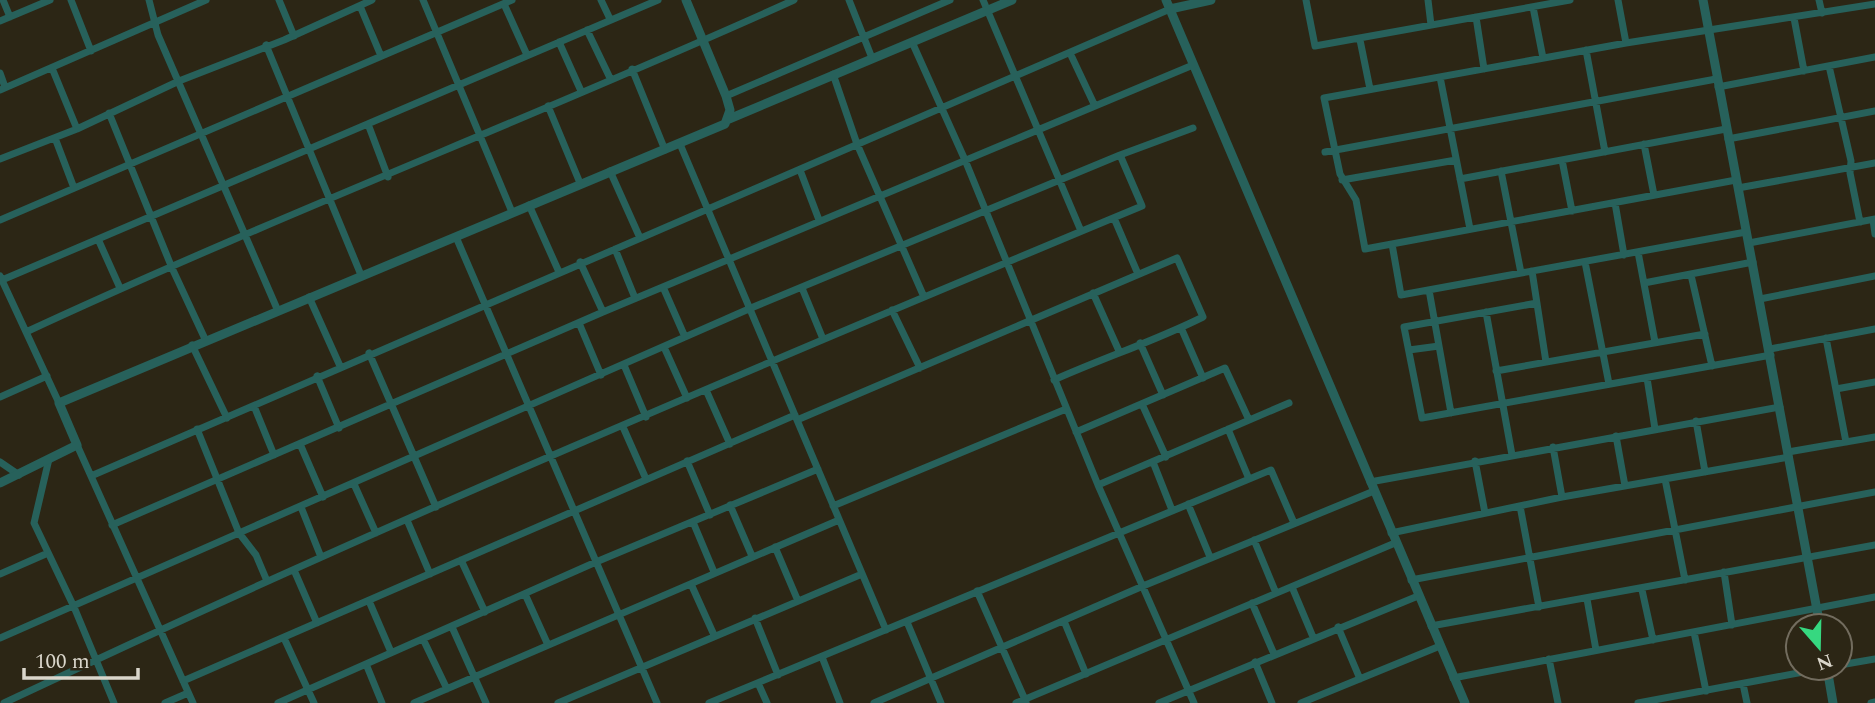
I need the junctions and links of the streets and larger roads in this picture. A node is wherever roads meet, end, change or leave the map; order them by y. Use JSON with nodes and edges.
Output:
{"nodes":[{"id":1,"x":3,"y":0,"type":"edge"},
{"id":2,"x":71,"y":0,"type":"edge"},
{"id":3,"x":149,"y":0,"type":"edge"},
{"id":4,"x":206,"y":0,"type":"edge"},
{"id":5,"x":279,"y":0,"type":"edge"},
{"id":6,"x":372,"y":0,"type":"edge"},
{"id":7,"x":424,"y":0,"type":"edge"},
{"id":8,"x":512,"y":0,"type":"edge"},
{"id":9,"x":601,"y":0,"type":"edge"},
{"id":10,"x":658,"y":0,"type":"edge"},
{"id":11,"x":686,"y":0,"type":"edge"},
{"id":12,"x":794,"y":0,"type":"edge"},
{"id":13,"x":849,"y":0,"type":"edge"},
{"id":14,"x":950,"y":0,"type":"edge"},
{"id":15,"x":983,"y":0,"type":"edge"},
{"id":16,"x":1012,"y":0,"type":"edge"},
{"id":17,"x":1211,"y":0,"type":"edge"},
{"id":18,"x":1306,"y":0,"type":"edge"},
{"id":19,"x":1427,"y":0,"type":"edge"},
{"id":20,"x":1570,"y":0,"type":"edge"},
{"id":21,"x":1618,"y":0,"type":"edge"},
{"id":22,"x":1703,"y":0,"type":"edge"},
{"id":23,"x":1819,"y":0,"type":"edge"},
{"id":24,"x":46,"y":1,"type":"edge"},
{"id":25,"x":504,"y":4,"type":"junction"},
{"id":26,"x":1168,"y":4,"type":"edge"},
{"id":27,"x":1875,"y":4,"type":"edge"},
{"id":28,"x":360,"y":6,"type":"junction"},
{"id":29,"x":1534,"y":7,"type":"junction"},
{"id":30,"x":987,"y":10,"type":"junction"},
{"id":31,"x":1822,"y":13,"type":"junction"},
{"id":32,"x":10,"y":17,"type":"junction"},
{"id":33,"x":1476,"y":17,"type":"junction"},
{"id":34,"x":1794,"y":18,"type":"junction"},
{"id":35,"x":610,"y":19,"type":"junction"},
{"id":36,"x":0,"y":21,"type":"edge"},
{"id":37,"x":155,"y":23,"type":"junction"},
{"id":38,"x":1431,"y":25,"type":"junction"},
{"id":39,"x":587,"y":30,"type":"junction"},
{"id":40,"x":1708,"y":31,"type":"junction"},
{"id":41,"x":437,"y":32,"type":"junction"},
{"id":42,"x":294,"y":36,"type":"junction"},
{"id":43,"x":864,"y":37,"type":"junction"},
{"id":44,"x":703,"y":39,"type":"junction"},
{"id":45,"x":1360,"y":40,"type":"junction"},
{"id":46,"x":559,"y":42,"type":"junction"},
{"id":47,"x":912,"y":42,"type":"junction"},
{"id":48,"x":1626,"y":43,"type":"junction"},
{"id":49,"x":266,"y":45,"type":"junction"},
{"id":50,"x":1586,"y":50,"type":"junction"},
{"id":51,"x":91,"y":51,"type":"junction"},
{"id":52,"x":1070,"y":53,"type":"junction"},
{"id":53,"x":527,"y":55,"type":"junction"},
{"id":54,"x":381,"y":56,"type":"junction"},
{"id":55,"x":1875,"y":57,"type":"edge"},
{"id":56,"x":872,"y":58,"type":"junction"},
{"id":57,"x":1543,"y":58,"type":"junction"},
{"id":58,"x":1192,"y":65,"type":"junction"},
{"id":59,"x":1829,"y":66,"type":"junction"},
{"id":60,"x":52,"y":68,"type":"junction"},
{"id":61,"x":632,"y":69,"type":"junction"},
{"id":62,"x":1484,"y":69,"type":"junction"},
{"id":63,"x":1804,"y":71,"type":"junction"},
{"id":64,"x":0,"y":73,"type":"edge"},
{"id":65,"x":833,"y":74,"type":"junction"},
{"id":66,"x":1016,"y":75,"type":"junction"},
{"id":67,"x":1440,"y":77,"type":"junction"},
{"id":68,"x":610,"y":78,"type":"junction"},
{"id":69,"x":178,"y":80,"type":"junction"},
{"id":70,"x":1717,"y":83,"type":"junction"},
{"id":71,"x":459,"y":85,"type":"junction"},
{"id":72,"x":3,"y":88,"type":"edge"},
{"id":73,"x":1370,"y":89,"type":"junction"},
{"id":74,"x":581,"y":91,"type":"junction"},
{"id":75,"x":286,"y":96,"type":"junction"},
{"id":76,"x":726,"y":96,"type":"junction"},
{"id":77,"x":1595,"y":100,"type":"junction"},
{"id":78,"x":1094,"y":104,"type":"junction"},
{"id":79,"x":548,"y":106,"type":"junction"},
{"id":80,"x":941,"y":109,"type":"junction"},
{"id":81,"x":1875,"y":111,"type":"edge"},
{"id":82,"x":109,"y":113,"type":"junction"},
{"id":83,"x":729,"y":118,"type":"junction"},
{"id":84,"x":1840,"y":118,"type":"junction"},
{"id":85,"x":368,"y":124,"type":"junction"},
{"id":86,"x":1039,"y":127,"type":"junction"},
{"id":87,"x":1193,"y":128,"type":"dead end"},
{"id":88,"x":1450,"y":128,"type":"junction"},
{"id":89,"x":77,"y":129,"type":"junction"},
{"id":90,"x":200,"y":132,"type":"junction"},
{"id":91,"x":1727,"y":134,"type":"junction"},
{"id":92,"x":482,"y":136,"type":"junction"},
{"id":93,"x":55,"y":138,"type":"junction"},
{"id":94,"x":680,"y":144,"type":"junction"},
{"id":95,"x":857,"y":144,"type":"junction"},
{"id":96,"x":1644,"y":144,"type":"junction"},
{"id":97,"x":309,"y":150,"type":"junction"},
{"id":98,"x":665,"y":150,"type":"junction"},
{"id":99,"x":1334,"y":150,"type":"junction"},
{"id":100,"x":1325,"y":152,"type":"dead end"},
{"id":101,"x":1605,"y":152,"type":"junction"},
{"id":102,"x":1121,"y":155,"type":"junction"},
{"id":103,"x":0,"y":159,"type":"edge"},
{"id":104,"x":965,"y":160,"type":"junction"},
{"id":105,"x":1456,"y":160,"type":"junction"},
{"id":106,"x":1562,"y":160,"type":"junction"},
{"id":107,"x":1875,"y":163,"type":"edge"},
{"id":108,"x":128,"y":165,"type":"junction"},
{"id":109,"x":1852,"y":167,"type":"junction"},
{"id":110,"x":800,"y":170,"type":"junction"},
{"id":111,"x":610,"y":171,"type":"junction"},
{"id":112,"x":1501,"y":172,"type":"junction"},
{"id":113,"x":388,"y":177,"type":"junction"},
{"id":114,"x":1460,"y":179,"type":"junction"},
{"id":115,"x":1060,"y":180,"type":"junction"},
{"id":116,"x":1342,"y":180,"type":"junction"},
{"id":117,"x":580,"y":183,"type":"junction"},
{"id":118,"x":224,"y":184,"type":"junction"},
{"id":119,"x":1737,"y":184,"type":"junction"},
{"id":120,"x":74,"y":188,"type":"junction"},
{"id":121,"x":881,"y":194,"type":"junction"},
{"id":122,"x":1654,"y":195,"type":"junction"},
{"id":123,"x":330,"y":201,"type":"junction"},
{"id":124,"x":1615,"y":203,"type":"junction"},
{"id":125,"x":529,"y":205,"type":"junction"},
{"id":126,"x":710,"y":208,"type":"junction"},
{"id":127,"x":985,"y":211,"type":"junction"},
{"id":128,"x":1572,"y":211,"type":"junction"},
{"id":129,"x":512,"y":212,"type":"junction"},
{"id":130,"x":150,"y":216,"type":"junction"},
{"id":131,"x":1114,"y":218,"type":"junction"},
{"id":132,"x":0,"y":220,"type":"edge"},
{"id":133,"x":819,"y":220,"type":"junction"},
{"id":134,"x":1874,"y":220,"type":"edge"},
{"id":135,"x":1511,"y":221,"type":"junction"},
{"id":136,"x":1860,"y":222,"type":"junction"},
{"id":137,"x":1470,"y":229,"type":"junction"},
{"id":138,"x":1081,"y":232,"type":"junction"},
{"id":139,"x":1746,"y":232,"type":"junction"},
{"id":140,"x":1875,"y":234,"type":"edge"},
{"id":141,"x":246,"y":237,"type":"junction"},
{"id":142,"x":456,"y":237,"type":"junction"},
{"id":143,"x":640,"y":238,"type":"junction"},
{"id":144,"x":98,"y":239,"type":"junction"},
{"id":145,"x":1749,"y":243,"type":"junction"},
{"id":146,"x":1392,"y":244,"type":"junction"},
{"id":147,"x":903,"y":247,"type":"junction"},
{"id":148,"x":615,"y":249,"type":"junction"},
{"id":149,"x":1638,"y":252,"type":"junction"},
{"id":150,"x":1624,"y":255,"type":"junction"},
{"id":151,"x":730,"y":258,"type":"junction"},
{"id":152,"x":580,"y":262,"type":"junction"},
{"id":153,"x":1585,"y":262,"type":"junction"},
{"id":154,"x":1753,"y":262,"type":"junction"},
{"id":155,"x":1008,"y":263,"type":"junction"},
{"id":156,"x":172,"y":268,"type":"junction"},
{"id":157,"x":1532,"y":271,"type":"junction"},
{"id":158,"x":559,"y":272,"type":"junction"},
{"id":159,"x":1521,"y":273,"type":"junction"},
{"id":160,"x":1138,"y":274,"type":"junction"},
{"id":161,"x":361,"y":275,"type":"junction"},
{"id":162,"x":1691,"y":275,"type":"junction"},
{"id":163,"x":1875,"y":276,"type":"edge"},
{"id":164,"x":1,"y":278,"type":"edge"},
{"id":165,"x":1644,"y":283,"type":"junction"},
{"id":166,"x":663,"y":287,"type":"junction"},
{"id":167,"x":120,"y":288,"type":"junction"},
{"id":168,"x":802,"y":288,"type":"junction"},
{"id":169,"x":1429,"y":290,"type":"junction"},
{"id":170,"x":1093,"y":293,"type":"junction"},
{"id":171,"x":923,"y":297,"type":"junction"},
{"id":172,"x":309,"y":298,"type":"junction"},
{"id":173,"x":635,"y":298,"type":"junction"},
{"id":174,"x":1760,"y":299,"type":"junction"},
{"id":175,"x":1537,"y":303,"type":"junction"},
{"id":176,"x":485,"y":305,"type":"junction"},
{"id":177,"x":751,"y":308,"type":"junction"},
{"id":178,"x":278,"y":310,"type":"junction"},
{"id":179,"x":892,"y":310,"type":"junction"},
{"id":180,"x":603,"y":312,"type":"junction"},
{"id":181,"x":1486,"y":312,"type":"junction"},
{"id":182,"x":1031,"y":320,"type":"junction"},
{"id":183,"x":1434,"y":321,"type":"junction"},
{"id":184,"x":579,"y":323,"type":"junction"},
{"id":185,"x":1875,"y":329,"type":"edge"},
{"id":186,"x":1182,"y":330,"type":"junction"},
{"id":187,"x":26,"y":332,"type":"junction"},
{"id":188,"x":1706,"y":334,"type":"junction"},
{"id":189,"x":685,"y":337,"type":"junction"},
{"id":190,"x":1826,"y":338,"type":"junction"},
{"id":191,"x":823,"y":339,"type":"junction"},
{"id":192,"x":205,"y":340,"type":"junction"},
{"id":193,"x":1655,"y":342,"type":"junction"},
{"id":194,"x":1140,"y":343,"type":"junction"},
{"id":195,"x":192,"y":345,"type":"junction"},
{"id":196,"x":1438,"y":346,"type":"junction"},
{"id":197,"x":664,"y":348,"type":"junction"},
{"id":198,"x":1409,"y":350,"type":"junction"},
{"id":199,"x":1119,"y":351,"type":"junction"},
{"id":200,"x":1603,"y":352,"type":"junction"},
{"id":201,"x":1770,"y":352,"type":"junction"},
{"id":202,"x":369,"y":354,"type":"junction"},
{"id":203,"x":506,"y":356,"type":"junction"},
{"id":204,"x":774,"y":361,"type":"junction"},
{"id":205,"x":1546,"y":362,"type":"junction"},
{"id":206,"x":624,"y":365,"type":"junction"},
{"id":207,"x":340,"y":366,"type":"junction"},
{"id":208,"x":1712,"y":366,"type":"junction"},
{"id":209,"x":920,"y":368,"type":"junction"},
{"id":210,"x":1496,"y":371,"type":"junction"},
{"id":211,"x":601,"y":375,"type":"junction"},
{"id":212,"x":47,"y":376,"type":"junction"},
{"id":213,"x":317,"y":376,"type":"junction"},
{"id":214,"x":1647,"y":377,"type":"junction"},
{"id":215,"x":1203,"y":378,"type":"junction"},
{"id":216,"x":1054,"y":380,"type":"junction"},
{"id":217,"x":1875,"y":382,"type":"edge"},
{"id":218,"x":1609,"y":384,"type":"junction"},
{"id":219,"x":1836,"y":389,"type":"junction"},
{"id":220,"x":706,"y":390,"type":"junction"},
{"id":221,"x":1163,"y":395,"type":"junction"},
{"id":222,"x":0,"y":397,"type":"edge"},
{"id":223,"x":687,"y":398,"type":"junction"},
{"id":224,"x":60,"y":402,"type":"junction"},
{"id":225,"x":1289,"y":403,"type":"dead end"},
{"id":226,"x":1502,"y":403,"type":"junction"},
{"id":227,"x":393,"y":404,"type":"junction"},
{"id":228,"x":1142,"y":404,"type":"junction"},
{"id":229,"x":254,"y":406,"type":"junction"},
{"id":230,"x":1780,"y":407,"type":"junction"},
{"id":231,"x":529,"y":408,"type":"junction"},
{"id":232,"x":1066,"y":409,"type":"junction"},
{"id":233,"x":1451,"y":413,"type":"junction"},
{"id":234,"x":646,"y":417,"type":"junction"},
{"id":235,"x":796,"y":417,"type":"junction"},
{"id":236,"x":227,"y":418,"type":"junction"},
{"id":237,"x":1249,"y":420,"type":"junction"},
{"id":238,"x":1696,"y":421,"type":"junction"},
{"id":239,"x":623,"y":427,"type":"junction"},
{"id":240,"x":339,"y":428,"type":"junction"},
{"id":241,"x":197,"y":429,"type":"junction"},
{"id":242,"x":1228,"y":429,"type":"junction"},
{"id":243,"x":1655,"y":429,"type":"junction"},
{"id":244,"x":1076,"y":432,"type":"junction"},
{"id":245,"x":1616,"y":436,"type":"junction"},
{"id":246,"x":1875,"y":437,"type":"edge"},
{"id":247,"x":1846,"y":442,"type":"junction"},
{"id":248,"x":730,"y":443,"type":"junction"},
{"id":249,"x":300,"y":444,"type":"junction"},
{"id":250,"x":77,"y":445,"type":"junction"},
{"id":251,"x":1553,"y":447,"type":"junction"},
{"id":252,"x":1789,"y":454,"type":"junction"},
{"id":253,"x":274,"y":455,"type":"junction"},
{"id":254,"x":1512,"y":455,"type":"junction"},
{"id":255,"x":416,"y":456,"type":"junction"},
{"id":256,"x":1166,"y":457,"type":"junction"},
{"id":257,"x":551,"y":458,"type":"junction"},
{"id":258,"x":50,"y":459,"type":"junction"},
{"id":259,"x":687,"y":461,"type":"junction"},
{"id":260,"x":1475,"y":461,"type":"junction"},
{"id":261,"x":0,"y":462,"type":"edge"},
{"id":262,"x":1153,"y":462,"type":"junction"},
{"id":263,"x":818,"y":469,"type":"junction"},
{"id":264,"x":1705,"y":472,"type":"junction"},
{"id":265,"x":19,"y":475,"type":"junction"},
{"id":266,"x":91,"y":476,"type":"junction"},
{"id":267,"x":217,"y":478,"type":"junction"},
{"id":268,"x":646,"y":479,"type":"junction"},
{"id":269,"x":1249,"y":479,"type":"junction"},
{"id":270,"x":1665,"y":479,"type":"junction"},
{"id":271,"x":0,"y":483,"type":"edge"},
{"id":272,"x":354,"y":484,"type":"junction"},
{"id":273,"x":1098,"y":485,"type":"junction"},
{"id":274,"x":1625,"y":486,"type":"junction"},
{"id":275,"x":1372,"y":487,"type":"junction"},
{"id":276,"x":1875,"y":492,"type":"edge"},
{"id":277,"x":323,"y":497,"type":"junction"},
{"id":278,"x":1562,"y":497,"type":"junction"},
{"id":279,"x":730,"y":505,"type":"junction"},
{"id":280,"x":1188,"y":505,"type":"junction"},
{"id":281,"x":833,"y":506,"type":"junction"},
{"id":282,"x":1520,"y":506,"type":"junction"},
{"id":283,"x":1799,"y":506,"type":"junction"},
{"id":284,"x":436,"y":507,"type":"junction"},
{"id":285,"x":301,"y":508,"type":"junction"},
{"id":286,"x":1172,"y":510,"type":"junction"},
{"id":287,"x":574,"y":512,"type":"junction"},
{"id":288,"x":1485,"y":513,"type":"junction"},
{"id":289,"x":710,"y":515,"type":"junction"},
{"id":290,"x":407,"y":520,"type":"junction"},
{"id":291,"x":839,"y":520,"type":"junction"},
{"id":292,"x":693,"y":522,"type":"junction"},
{"id":293,"x":1294,"y":523,"type":"junction"},
{"id":294,"x":112,"y":525,"type":"junction"},
{"id":295,"x":1675,"y":531,"type":"junction"},
{"id":296,"x":239,"y":533,"type":"junction"},
{"id":297,"x":376,"y":533,"type":"junction"},
{"id":298,"x":1119,"y":533,"type":"junction"},
{"id":299,"x":1393,"y":538,"type":"junction"},
{"id":300,"x":1254,"y":540,"type":"junction"},
{"id":301,"x":1875,"y":545,"type":"edge"},
{"id":302,"x":775,"y":547,"type":"junction"},
{"id":303,"x":48,"y":553,"type":"junction"},
{"id":304,"x":752,"y":556,"type":"junction"},
{"id":305,"x":321,"y":557,"type":"junction"},
{"id":306,"x":1210,"y":557,"type":"junction"},
{"id":307,"x":1529,"y":557,"type":"junction"},
{"id":308,"x":1809,"y":558,"type":"junction"},
{"id":309,"x":461,"y":560,"type":"junction"},
{"id":310,"x":596,"y":562,"type":"junction"},
{"id":311,"x":294,"y":570,"type":"junction"},
{"id":312,"x":714,"y":572,"type":"junction"},
{"id":313,"x":1724,"y":572,"type":"junction"},
{"id":314,"x":0,"y":574,"type":"edge"},
{"id":315,"x":430,"y":574,"type":"junction"},
{"id":316,"x":862,"y":574,"type":"junction"},
{"id":317,"x":136,"y":579,"type":"junction"},
{"id":318,"x":1412,"y":580,"type":"junction"},
{"id":319,"x":1685,"y":580,"type":"junction"},
{"id":320,"x":267,"y":581,"type":"junction"},
{"id":321,"x":691,"y":584,"type":"junction"},
{"id":322,"x":1143,"y":586,"type":"junction"},
{"id":323,"x":1292,"y":587,"type":"junction"},
{"id":324,"x":1642,"y":590,"type":"junction"},
{"id":325,"x":977,"y":591,"type":"junction"},
{"id":326,"x":1276,"y":593,"type":"junction"},
{"id":327,"x":525,"y":594,"type":"junction"},
{"id":328,"x":1418,"y":596,"type":"junction"},
{"id":329,"x":1875,"y":597,"type":"edge"},
{"id":330,"x":1587,"y":598,"type":"junction"},
{"id":331,"x":369,"y":601,"type":"junction"},
{"id":332,"x":798,"y":601,"type":"junction"},
{"id":333,"x":1252,"y":603,"type":"junction"},
{"id":334,"x":74,"y":607,"type":"junction"},
{"id":335,"x":1539,"y":607,"type":"junction"},
{"id":336,"x":1817,"y":608,"type":"junction"},
{"id":337,"x":485,"y":612,"type":"junction"},
{"id":338,"x":1818,"y":612,"type":"edge"},
{"id":339,"x":619,"y":615,"type":"junction"},
{"id":340,"x":755,"y":618,"type":"junction"},
{"id":341,"x":1064,"y":621,"type":"junction"},
{"id":342,"x":907,"y":622,"type":"junction"},
{"id":343,"x":317,"y":623,"type":"junction"},
{"id":344,"x":1732,"y":625,"type":"junction"},
{"id":345,"x":1431,"y":626,"type":"junction"},
{"id":346,"x":452,"y":627,"type":"junction"},
{"id":347,"x":1338,"y":627,"type":"junction"},
{"id":348,"x":886,"y":630,"type":"junction"},
{"id":349,"x":159,"y":631,"type":"junction"},
{"id":350,"x":1694,"y":632,"type":"junction"},
{"id":351,"x":714,"y":635,"type":"junction"},
{"id":352,"x":1313,"y":637,"type":"junction"},
{"id":353,"x":0,"y":638,"type":"edge"},
{"id":354,"x":284,"y":638,"type":"junction"},
{"id":355,"x":423,"y":639,"type":"junction"},
{"id":356,"x":1167,"y":639,"type":"junction"},
{"id":357,"x":1653,"y":640,"type":"junction"},
{"id":358,"x":548,"y":645,"type":"junction"},
{"id":359,"x":1440,"y":646,"type":"junction"},
{"id":360,"x":1003,"y":647,"type":"junction"},
{"id":361,"x":1595,"y":650,"type":"junction"},
{"id":362,"x":391,"y":652,"type":"junction"},
{"id":363,"x":1274,"y":654,"type":"junction"},
{"id":364,"x":822,"y":657,"type":"junction"},
{"id":365,"x":1549,"y":659,"type":"junction"},
{"id":366,"x":1875,"y":659,"type":"edge"},
{"id":367,"x":95,"y":660,"type":"junction"},
{"id":368,"x":1255,"y":662,"type":"junction"},
{"id":369,"x":1854,"y":663,"type":"edge"},
{"id":370,"x":366,"y":664,"type":"junction"},
{"id":371,"x":641,"y":666,"type":"junction"},
{"id":372,"x":1086,"y":674,"type":"junction"},
{"id":373,"x":778,"y":675,"type":"junction"},
{"id":374,"x":474,"y":676,"type":"junction"},
{"id":375,"x":1784,"y":676,"type":"edge"},
{"id":376,"x":930,"y":677,"type":"junction"},
{"id":377,"x":1453,"y":678,"type":"junction"},
{"id":378,"x":1360,"y":679,"type":"junction"},
{"id":379,"x":183,"y":681,"type":"junction"},
{"id":380,"x":1829,"y":682,"type":"edge"},
{"id":381,"x":758,"y":683,"type":"junction"},
{"id":382,"x":1743,"y":684,"type":"junction"},
{"id":383,"x":447,"y":689,"type":"junction"},
{"id":384,"x":308,"y":690,"type":"junction"},
{"id":385,"x":1188,"y":690,"type":"junction"},
{"id":386,"x":1706,"y":691,"type":"junction"},
{"id":387,"x":188,"y":693,"type":"junction"},
{"id":388,"x":1320,"y":699,"type":"edge"},
{"id":389,"x":1666,"y":700,"type":"edge"},
{"id":390,"x":1026,"y":701,"type":"edge"},
{"id":391,"x":2,"y":703,"type":"edge"},
{"id":392,"x":114,"y":703,"type":"edge"},
{"id":393,"x":165,"y":703,"type":"edge"},
{"id":394,"x":193,"y":703,"type":"edge"},
{"id":395,"x":278,"y":703,"type":"edge"},
{"id":396,"x":314,"y":703,"type":"edge"},
{"id":397,"x":382,"y":703,"type":"edge"},
{"id":398,"x":414,"y":703,"type":"edge"},
{"id":399,"x":486,"y":703,"type":"edge"},
{"id":400,"x":558,"y":703,"type":"edge"},
{"id":401,"x":657,"y":703,"type":"edge"},
{"id":402,"x":709,"y":703,"type":"edge"},
{"id":403,"x":767,"y":703,"type":"edge"},
{"id":404,"x":840,"y":703,"type":"edge"},
{"id":405,"x":874,"y":703,"type":"edge"},
{"id":406,"x":941,"y":703,"type":"edge"},
{"id":407,"x":1016,"y":703,"type":"edge"},
{"id":408,"x":1159,"y":703,"type":"edge"},
{"id":409,"x":1194,"y":703,"type":"edge"},
{"id":410,"x":1272,"y":703,"type":"edge"},
{"id":411,"x":1301,"y":703,"type":"edge"},
{"id":412,"x":1465,"y":703,"type":"edge"},
{"id":413,"x":1558,"y":703,"type":"edge"},
{"id":414,"x":1638,"y":703,"type":"edge"},
{"id":415,"x":1747,"y":703,"type":"edge"},
{"id":416,"x":1833,"y":703,"type":"edge"}],
"edges":[{"from":1,"to":32,"type":"street"},
{"from":2,"to":51,"type":"street"},
{"from":3,"to":37,"type":"street"},
{"from":4,"to":37,"type":"street"},
{"from":5,"to":42,"type":"street"},
{"from":6,"to":28,"type":"street"},
{"from":7,"to":41,"type":"street"},
{"from":8,"to":25,"type":"street"},
{"from":9,"to":35,"type":"street"},
{"from":10,"to":35,"type":"street"},
{"from":11,"to":44,"type":"street"},
{"from":12,"to":44,"type":"street"},
{"from":13,"to":43,"type":"street"},
{"from":14,"to":43,"type":"street"},
{"from":15,"to":30,"type":"street"},
{"from":16,"to":30,"type":"street"},
{"from":17,"to":26,"type":"street"},
{"from":18,"to":45,"type":"street"},
{"from":19,"to":38,"type":"street"},
{"from":20,"to":29,"type":"street"},
{"from":21,"to":48,"type":"street"},
{"from":22,"to":40,"type":"street"},
{"from":23,"to":31,"type":"street"},
{"from":24,"to":32,"type":"street"},
{"from":25,"to":41,"type":"street"},
{"from":25,"to":53,"type":"street"},
{"from":26,"to":52,"type":"street"},
{"from":26,"to":58,"type":"street"},
{"from":27,"to":31,"type":"street"},
{"from":28,"to":42,"type":"street"},
{"from":28,"to":54,"type":"street"},
{"from":29,"to":33,"type":"street"},
{"from":29,"to":57,"type":"street"},
{"from":30,"to":47,"type":"street"},
{"from":30,"to":66,"type":"street"},
{"from":31,"to":34,"type":"street"},
{"from":32,"to":36,"type":"street"},
{"from":33,"to":38,"type":"street"},
{"from":33,"to":62,"type":"street"},
{"from":34,"to":40,"type":"street"},
{"from":34,"to":63,"type":"street"},
{"from":35,"to":39,"type":"street"},
{"from":37,"to":51,"type":"street"},
{"from":37,"to":69,"type":"street"},
{"from":38,"to":45,"type":"street"},
{"from":39,"to":46,"type":"street"},
{"from":39,"to":68,"type":"street"},
{"from":40,"to":48,"type":"street"},
{"from":40,"to":70,"type":"street"},
{"from":41,"to":54,"type":"street"},
{"from":41,"to":71,"type":"street"},
{"from":42,"to":49,"type":"street"},
{"from":43,"to":56,"type":"street"},
{"from":43,"to":76,"type":"street"},
{"from":44,"to":61,"type":"street"},
{"from":44,"to":76,"type":"street"},
{"from":45,"to":73,"type":"street"},
{"from":46,"to":53,"type":"street"},
{"from":46,"to":74,"type":"street"},
{"from":47,"to":56,"type":"street"},
{"from":47,"to":80,"type":"street"},
{"from":48,"to":50,"type":"street"},
{"from":49,"to":69,"type":"street"},
{"from":49,"to":75,"type":"street"},
{"from":50,"to":57,"type":"street"},
{"from":50,"to":77,"type":"street"},
{"from":51,"to":60,"type":"street"},
{"from":52,"to":66,"type":"street"},
{"from":52,"to":78,"type":"street"},
{"from":53,"to":71,"type":"street"},
{"from":54,"to":75,"type":"street"},
{"from":55,"to":59,"type":"street"},
{"from":56,"to":65,"type":"street"},
{"from":57,"to":62,"type":"street"},
{"from":58,"to":78,"type":"street"},
{"from":58,"to":275,"type":"street"},
{"from":59,"to":63,"type":"street"},
{"from":59,"to":84,"type":"street"},
{"from":60,"to":72,"type":"street"},
{"from":60,"to":89,"type":"street"},
{"from":61,"to":68,"type":"street"},
{"from":61,"to":98,"type":"street"},
{"from":62,"to":67,"type":"street"},
{"from":63,"to":70,"type":"street"},
{"from":64,"to":72,"type":"street"},
{"from":65,"to":83,"type":"street"},
{"from":65,"to":95,"type":"street"},
{"from":66,"to":80,"type":"street"},
{"from":66,"to":86,"type":"street"},
{"from":67,"to":73,"type":"street"},
{"from":67,"to":88,"type":"street"},
{"from":68,"to":74,"type":"street"},
{"from":69,"to":82,"type":"street"},
{"from":69,"to":90,"type":"street"},
{"from":70,"to":77,"type":"street"},
{"from":70,"to":91,"type":"street"},
{"from":71,"to":85,"type":"street"},
{"from":71,"to":92,"type":"street"},
{"from":73,"to":99,"type":"street"},
{"from":74,"to":79,"type":"street"},
{"from":75,"to":90,"type":"street"},
{"from":75,"to":97,"type":"street"},
{"from":76,"to":83,"type":"street"},
{"from":77,"to":88,"type":"street"},
{"from":77,"to":101,"type":"street"},
{"from":78,"to":86,"type":"street"},
{"from":79,"to":92,"type":"street"},
{"from":79,"to":117,"type":"street"},
{"from":80,"to":95,"type":"street"},
{"from":80,"to":104,"type":"street"},
{"from":81,"to":84,"type":"street"},
{"from":82,"to":89,"type":"street"},
{"from":82,"to":108,"type":"street"},
{"from":83,"to":94,"type":"street"},
{"from":84,"to":91,"type":"street"},
{"from":84,"to":109,"type":"street"},
{"from":85,"to":97,"type":"street"},
{"from":85,"to":113,"type":"street"},
{"from":86,"to":104,"type":"street"},
{"from":86,"to":115,"type":"street"},
{"from":87,"to":102,"type":"street"},
{"from":88,"to":99,"type":"street"},
{"from":88,"to":105,"type":"street"},
{"from":89,"to":93,"type":"street"},
{"from":90,"to":108,"type":"street"},
{"from":90,"to":118,"type":"street"},
{"from":91,"to":96,"type":"street"},
{"from":91,"to":119,"type":"street"},
{"from":92,"to":113,"type":"street"},
{"from":92,"to":129,"type":"street"},
{"from":93,"to":103,"type":"street"},
{"from":93,"to":120,"type":"street"},
{"from":94,"to":98,"type":"street"},
{"from":94,"to":126,"type":"street"},
{"from":95,"to":110,"type":"street"},
{"from":95,"to":121,"type":"street"},
{"from":96,"to":101,"type":"street"},
{"from":96,"to":122,"type":"street"},
{"from":97,"to":118,"type":"street"},
{"from":97,"to":123,"type":"street"},
{"from":98,"to":111,"type":"street"},
{"from":99,"to":100,"type":"street"},
{"from":99,"to":116,"type":"street"},
{"from":101,"to":106,"type":"street"},
{"from":102,"to":115,"type":"street"},
{"from":102,"to":131,"type":"street"},
{"from":104,"to":121,"type":"street"},
{"from":104,"to":127,"type":"street"},
{"from":105,"to":114,"type":"street"},
{"from":105,"to":116,"type":"street"},
{"from":106,"to":112,"type":"street"},
{"from":106,"to":128,"type":"street"},
{"from":107,"to":109,"type":"street"},
{"from":108,"to":120,"type":"street"},
{"from":108,"to":130,"type":"street"},
{"from":109,"to":119,"type":"street"},
{"from":109,"to":136,"type":"street"},
{"from":110,"to":126,"type":"street"},
{"from":110,"to":133,"type":"street"},
{"from":111,"to":117,"type":"street"},
{"from":111,"to":143,"type":"street"},
{"from":112,"to":114,"type":"street"},
{"from":112,"to":135,"type":"street"},
{"from":113,"to":123,"type":"street"},
{"from":114,"to":137,"type":"street"},
{"from":115,"to":127,"type":"street"},
{"from":115,"to":138,"type":"street"},
{"from":116,"to":146,"type":"street"},
{"from":117,"to":125,"type":"street"},
{"from":118,"to":130,"type":"street"},
{"from":118,"to":141,"type":"street"},
{"from":119,"to":122,"type":"street"},
{"from":119,"to":139,"type":"street"},
{"from":120,"to":132,"type":"street"},
{"from":121,"to":133,"type":"street"},
{"from":121,"to":147,"type":"street"},
{"from":122,"to":124,"type":"street"},
{"from":123,"to":141,"type":"street"},
{"from":123,"to":161,"type":"street"},
{"from":124,"to":128,"type":"street"},
{"from":124,"to":150,"type":"street"},
{"from":125,"to":129,"type":"street"},
{"from":125,"to":158,"type":"street"},
{"from":126,"to":143,"type":"street"},
{"from":126,"to":151,"type":"street"},
{"from":127,"to":147,"type":"street"},
{"from":127,"to":155,"type":"street"},
{"from":128,"to":135,"type":"street"},
{"from":129,"to":142,"type":"street"},
{"from":130,"to":144,"type":"street"},
{"from":130,"to":156,"type":"street"},
{"from":131,"to":138,"type":"street"},
{"from":131,"to":160,"type":"street"},
{"from":133,"to":151,"type":"street"},
{"from":134,"to":136,"type":"street"},
{"from":134,"to":140,"type":"street"},
{"from":135,"to":137,"type":"street"},
{"from":135,"to":159,"type":"street"},
{"from":136,"to":145,"type":"street"},
{"from":137,"to":146,"type":"street"},
{"from":138,"to":155,"type":"street"},
{"from":139,"to":145,"type":"street"},
{"from":139,"to":149,"type":"street"},
{"from":141,"to":156,"type":"street"},
{"from":141,"to":178,"type":"street"},
{"from":142,"to":161,"type":"street"},
{"from":142,"to":176,"type":"street"},
{"from":143,"to":148,"type":"street"},
{"from":144,"to":164,"type":"street"},
{"from":144,"to":167,"type":"street"},
{"from":145,"to":154,"type":"street"},
{"from":146,"to":169,"type":"street"},
{"from":147,"to":168,"type":"street"},
{"from":147,"to":171,"type":"street"},
{"from":148,"to":152,"type":"street"},
{"from":148,"to":173,"type":"street"},
{"from":149,"to":150,"type":"street"},
{"from":149,"to":165,"type":"street"},
{"from":150,"to":153,"type":"street"},
{"from":151,"to":166,"type":"street"},
{"from":151,"to":177,"type":"street"},
{"from":152,"to":158,"type":"street"},
{"from":152,"to":180,"type":"street"},
{"from":153,"to":157,"type":"street"},
{"from":153,"to":200,"type":"street"},
{"from":154,"to":162,"type":"street"},
{"from":154,"to":174,"type":"street"},
{"from":155,"to":171,"type":"street"},
{"from":155,"to":182,"type":"street"},
{"from":156,"to":167,"type":"street"},
{"from":156,"to":192,"type":"street"},
{"from":157,"to":159,"type":"street"},
{"from":157,"to":175,"type":"street"},
{"from":158,"to":176,"type":"street"},
{"from":159,"to":169,"type":"street"},
{"from":160,"to":170,"type":"street"},
{"from":160,"to":186,"type":"street"},
{"from":161,"to":172,"type":"street"},
{"from":162,"to":165,"type":"street"},
{"from":162,"to":188,"type":"street"},
{"from":163,"to":174,"type":"street"},
{"from":164,"to":187,"type":"street"},
{"from":165,"to":193,"type":"street"},
{"from":166,"to":173,"type":"street"},
{"from":166,"to":189,"type":"street"},
{"from":167,"to":187,"type":"street"},
{"from":168,"to":177,"type":"street"},
{"from":168,"to":191,"type":"street"},
{"from":169,"to":183,"type":"street"},
{"from":170,"to":182,"type":"street"},
{"from":170,"to":199,"type":"street"},
{"from":171,"to":179,"type":"street"},
{"from":172,"to":178,"type":"street"},
{"from":172,"to":207,"type":"street"},
{"from":173,"to":180,"type":"street"},
{"from":174,"to":201,"type":"street"},
{"from":175,"to":181,"type":"street"},
{"from":175,"to":205,"type":"street"},
{"from":176,"to":202,"type":"street"},
{"from":176,"to":203,"type":"street"},
{"from":177,"to":189,"type":"street"},
{"from":177,"to":204,"type":"street"},
{"from":178,"to":192,"type":"street"},
{"from":179,"to":191,"type":"street"},
{"from":179,"to":209,"type":"street"},
{"from":180,"to":184,"type":"street"},
{"from":181,"to":183,"type":"street"},
{"from":181,"to":210,"type":"street"},
{"from":182,"to":209,"type":"street"},
{"from":182,"to":216,"type":"street"},
{"from":183,"to":196,"type":"street"},
{"from":183,"to":198,"type":"street"},
{"from":184,"to":203,"type":"street"},
{"from":184,"to":211,"type":"street"},
{"from":185,"to":190,"type":"street"},
{"from":186,"to":194,"type":"street"},
{"from":186,"to":215,"type":"street"},
{"from":187,"to":212,"type":"street"},
{"from":188,"to":193,"type":"street"},
{"from":188,"to":208,"type":"street"},
{"from":189,"to":197,"type":"street"},
{"from":190,"to":201,"type":"street"},
{"from":190,"to":219,"type":"street"},
{"from":191,"to":204,"type":"street"},
{"from":192,"to":195,"type":"street"},
{"from":193,"to":200,"type":"street"},
{"from":194,"to":199,"type":"street"},
{"from":194,"to":221,"type":"street"},
{"from":195,"to":224,"type":"street"},
{"from":195,"to":236,"type":"street"},
{"from":196,"to":198,"type":"street"},
{"from":196,"to":233,"type":"street"},
{"from":197,"to":206,"type":"street"},
{"from":197,"to":223,"type":"street"},
{"from":198,"to":233,"type":"street"},
{"from":199,"to":216,"type":"street"},
{"from":200,"to":205,"type":"street"},
{"from":200,"to":218,"type":"street"},
{"from":201,"to":208,"type":"street"},
{"from":201,"to":230,"type":"street"},
{"from":202,"to":207,"type":"street"},
{"from":202,"to":227,"type":"street"},
{"from":203,"to":227,"type":"street"},
{"from":203,"to":231,"type":"street"},
{"from":204,"to":220,"type":"street"},
{"from":204,"to":235,"type":"street"},
{"from":205,"to":210,"type":"street"},
{"from":206,"to":211,"type":"street"},
{"from":206,"to":234,"type":"street"},
{"from":207,"to":213,"type":"street"},
{"from":208,"to":214,"type":"street"},
{"from":209,"to":235,"type":"street"},
{"from":210,"to":226,"type":"street"},
{"from":211,"to":231,"type":"street"},
{"from":212,"to":222,"type":"street"},
{"from":212,"to":224,"type":"street"},
{"from":213,"to":229,"type":"street"},
{"from":213,"to":240,"type":"street"},
{"from":214,"to":218,"type":"street"},
{"from":214,"to":243,"type":"street"},
{"from":215,"to":221,"type":"street"},
{"from":215,"to":237,"type":"street"},
{"from":216,"to":232,"type":"street"},
{"from":217,"to":219,"type":"street"},
{"from":218,"to":226,"type":"street"},
{"from":219,"to":247,"type":"street"},
{"from":220,"to":223,"type":"street"},
{"from":220,"to":248,"type":"street"},
{"from":221,"to":228,"type":"street"},
{"from":223,"to":234,"type":"street"},
{"from":224,"to":250,"type":"street"},
{"from":225,"to":237,"type":"street"},
{"from":226,"to":233,"type":"street"},
{"from":226,"to":254,"type":"street"},
{"from":227,"to":240,"type":"street"},
{"from":227,"to":255,"type":"street"},
{"from":228,"to":244,"type":"street"},
{"from":228,"to":256,"type":"street"},
{"from":229,"to":236,"type":"street"},
{"from":229,"to":253,"type":"street"},
{"from":230,"to":238,"type":"street"},
{"from":230,"to":252,"type":"street"},
{"from":231,"to":255,"type":"street"},
{"from":231,"to":257,"type":"street"},
{"from":232,"to":244,"type":"street"},
{"from":232,"to":281,"type":"street"},
{"from":234,"to":239,"type":"street"},
{"from":235,"to":248,"type":"street"},
{"from":235,"to":263,"type":"street"},
{"from":236,"to":241,"type":"street"},
{"from":237,"to":242,"type":"street"},
{"from":238,"to":243,"type":"street"},
{"from":238,"to":264,"type":"street"},
{"from":239,"to":257,"type":"street"},
{"from":239,"to":268,"type":"street"},
{"from":240,"to":249,"type":"street"},
{"from":241,"to":266,"type":"street"},
{"from":241,"to":267,"type":"street"},
{"from":242,"to":256,"type":"street"},
{"from":242,"to":269,"type":"street"},
{"from":243,"to":245,"type":"street"},
{"from":244,"to":273,"type":"street"},
{"from":245,"to":251,"type":"street"},
{"from":245,"to":274,"type":"street"},
{"from":246,"to":247,"type":"street"},
{"from":247,"to":252,"type":"street"},
{"from":248,"to":259,"type":"street"},
{"from":249,"to":253,"type":"street"},
{"from":249,"to":277,"type":"street"},
{"from":250,"to":258,"type":"street"},
{"from":250,"to":266,"type":"street"},
{"from":251,"to":254,"type":"street"},
{"from":251,"to":278,"type":"street"},
{"from":252,"to":264,"type":"street"},
{"from":252,"to":283,"type":"street"},
{"from":253,"to":267,"type":"street"},
{"from":254,"to":260,"type":"street"},
{"from":255,"to":272,"type":"street"},
{"from":255,"to":284,"type":"street"},
{"from":256,"to":262,"type":"street"},
{"from":257,"to":284,"type":"street"},
{"from":257,"to":287,"type":"street"},
{"from":258,"to":265,"type":"street"},
{"from":258,"to":303,"type":"street"},
{"from":259,"to":268,"type":"street"},
{"from":259,"to":289,"type":"street"},
{"from":260,"to":275,"type":"street"},
{"from":260,"to":288,"type":"street"},
{"from":261,"to":265,"type":"street"},
{"from":262,"to":273,"type":"street"},
{"from":262,"to":286,"type":"street"},
{"from":263,"to":279,"type":"street"},
{"from":263,"to":281,"type":"street"},
{"from":264,"to":270,"type":"street"},
{"from":265,"to":271,"type":"street"},
{"from":266,"to":294,"type":"street"},
{"from":267,"to":294,"type":"street"},
{"from":267,"to":296,"type":"street"},
{"from":268,"to":287,"type":"street"},
{"from":269,"to":280,"type":"street"},
{"from":269,"to":293,"type":"street"},
{"from":270,"to":274,"type":"street"},
{"from":270,"to":295,"type":"street"},
{"from":272,"to":277,"type":"street"},
{"from":272,"to":297,"type":"street"},
{"from":273,"to":298,"type":"street"},
{"from":274,"to":278,"type":"street"},
{"from":275,"to":293,"type":"street"},
{"from":275,"to":299,"type":"street"},
{"from":276,"to":283,"type":"street"},
{"from":277,"to":285,"type":"street"},
{"from":278,"to":282,"type":"street"},
{"from":279,"to":289,"type":"street"},
{"from":279,"to":304,"type":"street"},
{"from":280,"to":286,"type":"street"},
{"from":280,"to":306,"type":"street"},
{"from":281,"to":291,"type":"street"},
{"from":282,"to":288,"type":"street"},
{"from":282,"to":307,"type":"street"},
{"from":283,"to":295,"type":"street"},
{"from":283,"to":308,"type":"street"},
{"from":284,"to":290,"type":"street"},
{"from":285,"to":296,"type":"street"},
{"from":285,"to":305,"type":"street"},
{"from":286,"to":298,"type":"street"},
{"from":287,"to":309,"type":"street"},
{"from":287,"to":310,"type":"street"},
{"from":288,"to":299,"type":"street"},
{"from":289,"to":292,"type":"street"},
{"from":290,"to":297,"type":"street"},
{"from":290,"to":315,"type":"street"},
{"from":291,"to":302,"type":"street"},
{"from":291,"to":316,"type":"street"},
{"from":292,"to":310,"type":"street"},
{"from":292,"to":312,"type":"street"},
{"from":293,"to":300,"type":"street"},
{"from":294,"to":317,"type":"street"},
{"from":295,"to":307,"type":"street"},
{"from":295,"to":319,"type":"street"},
{"from":296,"to":317,"type":"street"},
{"from":296,"to":320,"type":"street"},
{"from":297,"to":305,"type":"street"},
{"from":298,"to":322,"type":"street"},
{"from":298,"to":325,"type":"street"},
{"from":299,"to":318,"type":"street"},
{"from":299,"to":323,"type":"street"},
{"from":300,"to":306,"type":"street"},
{"from":300,"to":326,"type":"street"},
{"from":301,"to":308,"type":"street"},
{"from":302,"to":304,"type":"street"},
{"from":302,"to":332,"type":"street"},
{"from":303,"to":314,"type":"street"},
{"from":303,"to":334,"type":"street"},
{"from":304,"to":312,"type":"street"},
{"from":305,"to":311,"type":"street"},
{"from":306,"to":322,"type":"street"},
{"from":307,"to":318,"type":"street"},
{"from":307,"to":335,"type":"street"},
{"from":308,"to":313,"type":"street"},
{"from":308,"to":336,"type":"street"},
{"from":309,"to":315,"type":"street"},
{"from":309,"to":337,"type":"street"},
{"from":310,"to":327,"type":"street"},
{"from":310,"to":339,"type":"street"},
{"from":311,"to":320,"type":"street"},
{"from":311,"to":343,"type":"street"},
{"from":312,"to":321,"type":"street"},
{"from":313,"to":319,"type":"street"},
{"from":313,"to":344,"type":"street"},
{"from":315,"to":331,"type":"street"},
{"from":316,"to":332,"type":"street"},
{"from":316,"to":348,"type":"street"},
{"from":317,"to":334,"type":"street"},
{"from":317,"to":349,"type":"street"},
{"from":318,"to":328,"type":"street"},
{"from":319,"to":324,"type":"street"},
{"from":320,"to":349,"type":"street"},
{"from":321,"to":339,"type":"street"},
{"from":321,"to":351,"type":"street"},
{"from":322,"to":341,"type":"street"},
{"from":322,"to":356,"type":"street"},
{"from":323,"to":326,"type":"street"},
{"from":323,"to":352,"type":"street"},
{"from":324,"to":330,"type":"street"},
{"from":324,"to":357,"type":"street"},
{"from":325,"to":342,"type":"street"},
{"from":325,"to":360,"type":"street"},
{"from":326,"to":333,"type":"street"},
{"from":327,"to":337,"type":"street"},
{"from":327,"to":358,"type":"street"},
{"from":328,"to":345,"type":"street"},
{"from":328,"to":347,"type":"street"},
{"from":329,"to":336,"type":"street"},
{"from":330,"to":335,"type":"street"},
{"from":330,"to":361,"type":"street"},
{"from":331,"to":343,"type":"street"},
{"from":331,"to":362,"type":"street"},
{"from":332,"to":340,"type":"street"},
{"from":333,"to":356,"type":"street"},
{"from":333,"to":363,"type":"street"},
{"from":334,"to":353,"type":"street"},
{"from":334,"to":367,"type":"street"},
{"from":335,"to":345,"type":"street"},
{"from":336,"to":338,"type":"street"},
{"from":336,"to":344,"type":"street"},
{"from":337,"to":346,"type":"street"},
{"from":339,"to":358,"type":"street"},
{"from":339,"to":371,"type":"street"},
{"from":340,"to":351,"type":"street"},
{"from":340,"to":373,"type":"street"},
{"from":341,"to":360,"type":"street"},
{"from":341,"to":372,"type":"street"},
{"from":342,"to":348,"type":"street"},
{"from":342,"to":376,"type":"street"},
{"from":343,"to":354,"type":"street"},
{"from":344,"to":350,"type":"street"},
{"from":345,"to":359,"type":"street"},
{"from":346,"to":355,"type":"street"},
{"from":346,"to":374,"type":"street"},
{"from":347,"to":352,"type":"street"},
{"from":347,"to":378,"type":"street"},
{"from":348,"to":364,"type":"street"},
{"from":349,"to":367,"type":"street"},
{"from":349,"to":379,"type":"street"},
{"from":350,"to":357,"type":"street"},
{"from":350,"to":386,"type":"street"},
{"from":351,"to":371,"type":"street"},
{"from":352,"to":363,"type":"street"},
{"from":354,"to":379,"type":"street"},
{"from":354,"to":384,"type":"street"},
{"from":355,"to":362,"type":"street"},
{"from":355,"to":383,"type":"street"},
{"from":356,"to":372,"type":"street"},
{"from":356,"to":385,"type":"street"},
{"from":357,"to":361,"type":"street"},
{"from":358,"to":374,"type":"street"},
{"from":359,"to":377,"type":"street"},
{"from":359,"to":378,"type":"street"},
{"from":360,"to":376,"type":"street"},
{"from":360,"to":390,"type":"street"},
{"from":361,"to":365,"type":"street"},
{"from":362,"to":370,"type":"street"},
{"from":363,"to":368,"type":"street"},
{"from":364,"to":373,"type":"street"},
{"from":364,"to":404,"type":"street"},
{"from":365,"to":377,"type":"street"},
{"from":365,"to":413,"type":"street"},
{"from":366,"to":369,"type":"street"},
{"from":367,"to":391,"type":"street"},
{"from":367,"to":392,"type":"street"},
{"from":368,"to":385,"type":"street"},
{"from":368,"to":410,"type":"street"},
{"from":370,"to":384,"type":"street"},
{"from":370,"to":397,"type":"street"},
{"from":371,"to":400,"type":"street"},
{"from":371,"to":401,"type":"street"},
{"from":372,"to":390,"type":"street"},
{"from":373,"to":381,"type":"street"},
{"from":374,"to":383,"type":"street"},
{"from":374,"to":399,"type":"street"},
{"from":375,"to":382,"type":"street"},
{"from":376,"to":405,"type":"street"},
{"from":376,"to":406,"type":"street"},
{"from":377,"to":412,"type":"street"},
{"from":378,"to":388,"type":"street"},
{"from":379,"to":387,"type":"street"},
{"from":380,"to":416,"type":"street"},
{"from":381,"to":402,"type":"street"},
{"from":381,"to":403,"type":"street"},
{"from":382,"to":386,"type":"street"},
{"from":382,"to":415,"type":"street"},
{"from":383,"to":398,"type":"street"},
{"from":384,"to":395,"type":"street"},
{"from":384,"to":396,"type":"street"},
{"from":385,"to":408,"type":"street"},
{"from":385,"to":409,"type":"street"},
{"from":386,"to":389,"type":"street"},
{"from":387,"to":393,"type":"street"},
{"from":387,"to":394,"type":"street"},
{"from":388,"to":411,"type":"street"},
{"from":389,"to":414,"type":"street"},
{"from":390,"to":407,"type":"street"}]}
